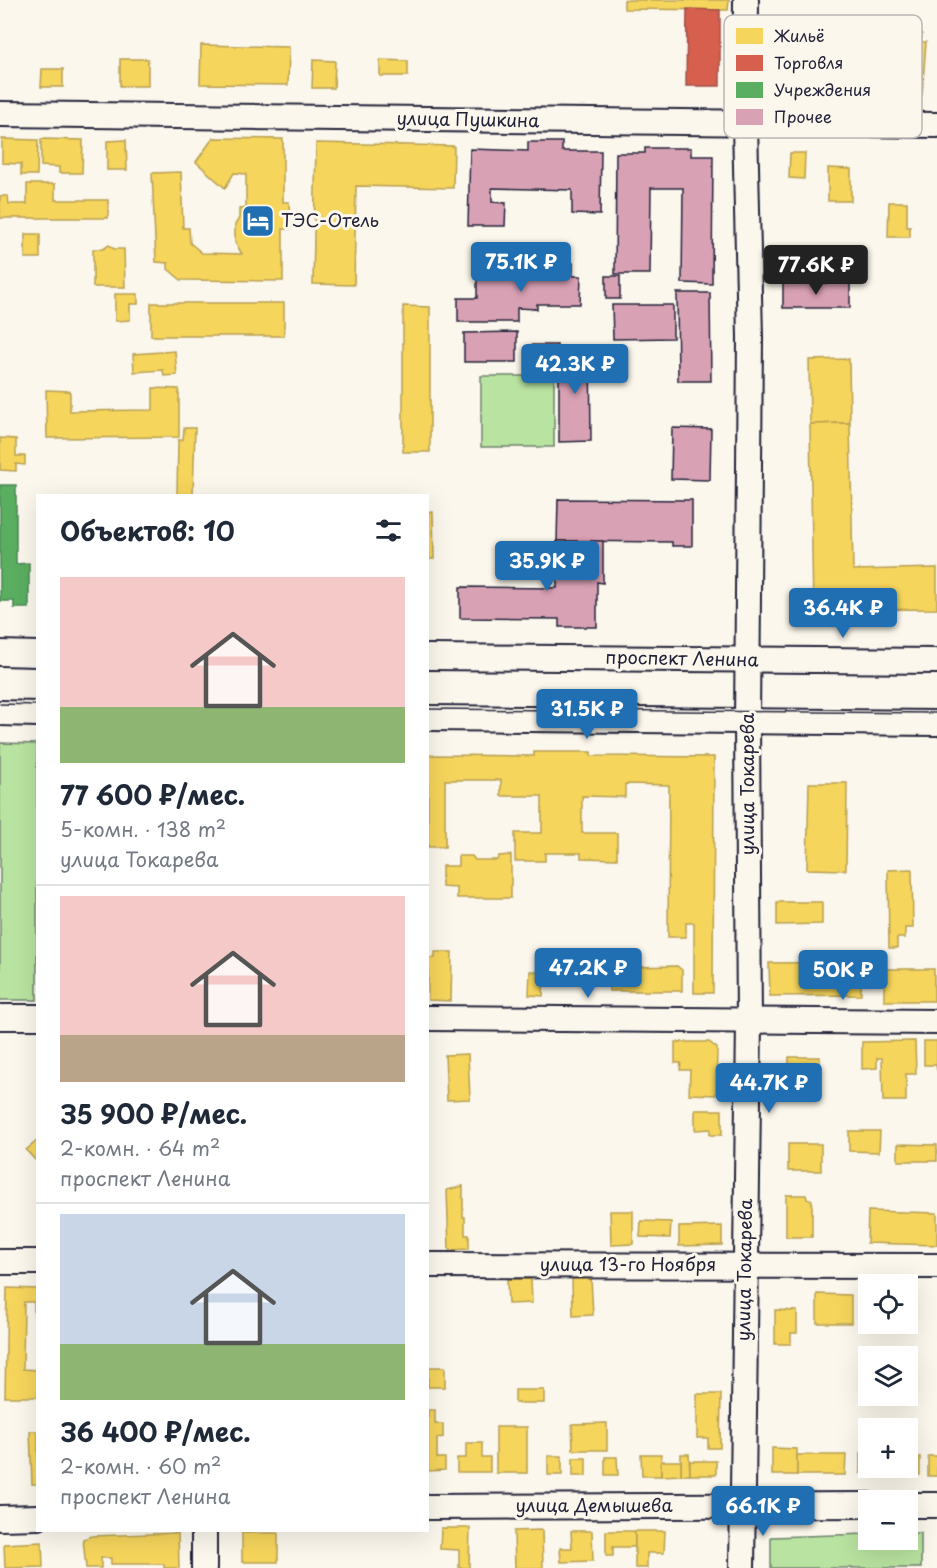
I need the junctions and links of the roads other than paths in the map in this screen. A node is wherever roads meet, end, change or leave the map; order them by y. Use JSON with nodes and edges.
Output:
{"nodes":[{"id":1,"x":746,"y":0,"type":"edge"},
{"id":2,"x":746,"y":15,"type":"edge"},
{"id":3,"x":0,"y":114,"type":"edge"},
{"id":4,"x":724,"y":123,"type":"edge"},
{"id":5,"x":922,"y":125,"type":"edge"},
{"id":6,"x":937,"y":125,"type":"edge"},
{"id":7,"x":745,"y":138,"type":"edge"},
{"id":8,"x":0,"y":653,"type":"edge"},
{"id":9,"x":36,"y":654,"type":"edge"},
{"id":10,"x":429,"y":657,"type":"edge"},
{"id":11,"x":748,"y":660,"type":"junction"},
{"id":12,"x":937,"y":661,"type":"edge"},
{"id":13,"x":0,"y":713,"type":"edge"},
{"id":14,"x":36,"y":714,"type":"edge"},
{"id":15,"x":429,"y":718,"type":"edge"},
{"id":16,"x":747,"y":722,"type":"junction"},
{"id":17,"x":937,"y":723,"type":"edge"},
{"id":18,"x":0,"y":1017,"type":"edge"},
{"id":19,"x":36,"y":1017,"type":"edge"},
{"id":20,"x":429,"y":1018,"type":"edge"},
{"id":21,"x":749,"y":1022,"type":"junction"},
{"id":22,"x":937,"y":1022,"type":"edge"},
{"id":23,"x":0,"y":1262,"type":"edge"},
{"id":24,"x":36,"y":1262,"type":"edge"},
{"id":25,"x":746,"y":1264,"type":"junction"},
{"id":26,"x":429,"y":1265,"type":"edge"},
{"id":27,"x":937,"y":1266,"type":"edge"},
{"id":28,"x":742,"y":1505,"type":"junction"},
{"id":29,"x":858,"y":1505,"type":"edge"},
{"id":30,"x":918,"y":1505,"type":"edge"},
{"id":31,"x":937,"y":1505,"type":"edge"},
{"id":32,"x":429,"y":1507,"type":"edge"},
{"id":33,"x":36,"y":1517,"type":"edge"},
{"id":34,"x":0,"y":1518,"type":"edge"},
{"id":35,"x":204,"y":1532,"type":"edge"},
{"id":36,"x":204,"y":1568,"type":"edge"},
{"id":37,"x":742,"y":1568,"type":"edge"}],
"edges":[{"from":1,"to":2,"type":"street","name":"улица Токарева"},
{"from":3,"to":4,"type":"street","name":"улица Пушкина"},
{"from":5,"to":6,"type":"street","name":"улица Пушкина"},
{"from":7,"to":11,"type":"street","name":"улица Токарева"},
{"from":8,"to":9,"type":"street"},
{"from":10,"to":11,"type":"street","name":"проспект Ленина"},
{"from":11,"to":12,"type":"street","name":"проспект Ленина"},
{"from":11,"to":16,"type":"street","name":"улица Токарева"},
{"from":13,"to":14,"type":"street"},
{"from":15,"to":16,"type":"street"},
{"from":16,"to":17,"type":"street"},
{"from":16,"to":21,"type":"street","name":"улица Токарева"},
{"from":18,"to":19,"type":"street"},
{"from":20,"to":21,"type":"street"},
{"from":21,"to":22,"type":"street"},
{"from":21,"to":25,"type":"street","name":"улица Токарева"},
{"from":23,"to":24,"type":"street"},
{"from":25,"to":26,"type":"street","name":"улица 13-го Ноября"},
{"from":25,"to":27,"type":"street","name":"улица 13-го Ноября"},
{"from":25,"to":28,"type":"street","name":"улица Токарева"},
{"from":28,"to":29,"type":"street","name":"улица Демышева"},
{"from":28,"to":32,"type":"street","name":"улица Демышева"},
{"from":28,"to":37,"type":"street","name":"улица Токарева"},
{"from":30,"to":31,"type":"street"},
{"from":33,"to":34,"type":"street"},
{"from":35,"to":36,"type":"street"}]}
